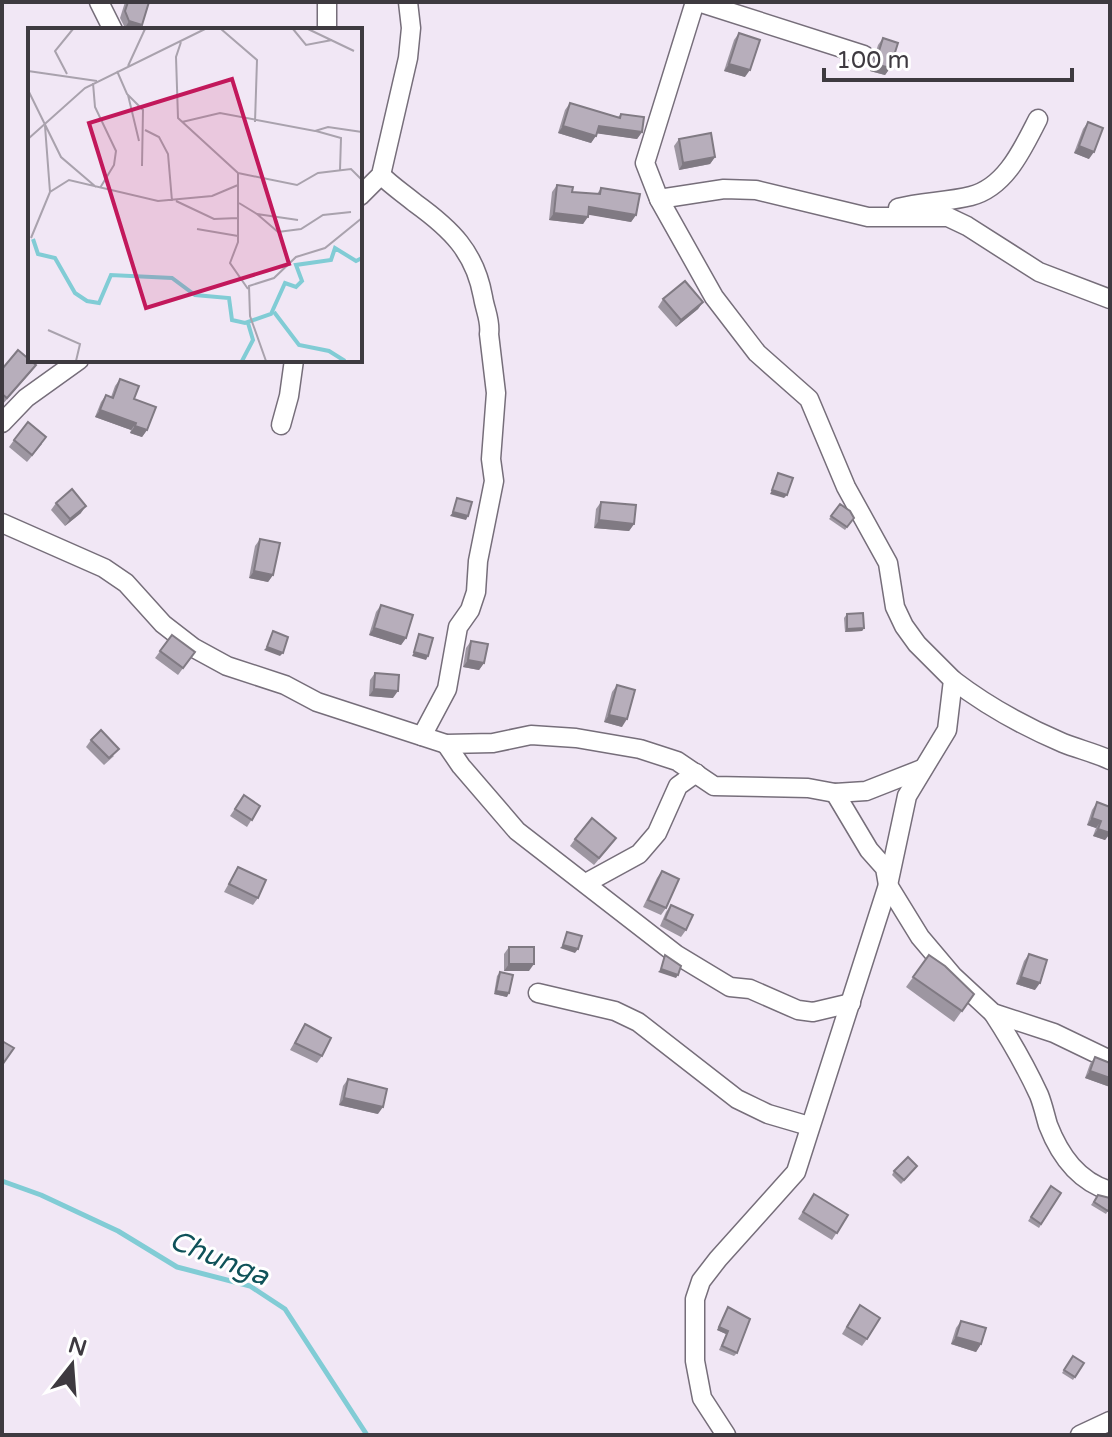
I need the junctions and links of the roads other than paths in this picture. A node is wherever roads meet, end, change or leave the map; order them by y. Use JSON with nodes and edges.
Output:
{"nodes":[{"id":1,"x":99,"y":2,"type":"edge"},
{"id":2,"x":327,"y":2,"type":"edge"},
{"id":3,"x":408,"y":2,"type":"edge"},
{"id":4,"x":696,"y":2,"type":"edge"},
{"id":5,"x":112,"y":28,"type":"edge"},
{"id":6,"x":327,"y":28,"type":"edge"},
{"id":7,"x":864,"y":55,"type":"dead end"},
{"id":8,"x":1038,"y":119,"type":"dead end"},
{"id":9,"x":381,"y":175,"type":"junction"},
{"id":10,"x":362,"y":194,"type":"edge"},
{"id":11,"x":659,"y":199,"type":"junction"},
{"id":12,"x":868,"y":217,"type":"junction"},
{"id":13,"x":1110,"y":299,"type":"edge"},
{"id":14,"x":76,"y":362,"type":"edge"},
{"id":15,"x":294,"y":362,"type":"edge"},
{"id":16,"x":2,"y":423,"type":"edge"},
{"id":17,"x":281,"y":425,"type":"dead end"},
{"id":18,"x":2,"y":523,"type":"edge"},
{"id":19,"x":953,"y":680,"type":"junction"},
{"id":20,"x":422,"y":736,"type":"junction"},
{"id":21,"x":446,"y":744,"type":"junction"},
{"id":22,"x":1110,"y":760,"type":"edge"},
{"id":23,"x":922,"y":769,"type":"junction"},
{"id":24,"x":696,"y":773,"type":"junction"},
{"id":25,"x":835,"y":793,"type":"junction"},
{"id":26,"x":586,"y":883,"type":"junction"},
{"id":27,"x":888,"y":885,"type":"junction"},
{"id":28,"x":538,"y":993,"type":"dead end"},
{"id":29,"x":851,"y":1003,"type":"junction"},
{"id":30,"x":993,"y":1013,"type":"junction"},
{"id":31,"x":1110,"y":1060,"type":"edge"},
{"id":32,"x":809,"y":1126,"type":"junction"},
{"id":33,"x":1110,"y":1191,"type":"edge"},
{"id":34,"x":1110,"y":1421,"type":"edge"},
{"id":35,"x":726,"y":1435,"type":"edge"},
{"id":36,"x":1080,"y":1435,"type":"edge"}],
"edges":[{"from":1,"to":5,"type":"street"},
{"from":2,"to":6,"type":"street"},
{"from":3,"to":9,"type":"street"},
{"from":4,"to":7,"type":"street"},
{"from":4,"to":11,"type":"street"},
{"from":8,"to":12,"type":"street"},
{"from":9,"to":10,"type":"street"},
{"from":9,"to":20,"type":"street"},
{"from":11,"to":12,"type":"street"},
{"from":11,"to":19,"type":"street"},
{"from":12,"to":13,"type":"street"},
{"from":14,"to":16,"type":"street"},
{"from":15,"to":17,"type":"street"},
{"from":18,"to":20,"type":"street"},
{"from":19,"to":22,"type":"street"},
{"from":19,"to":23,"type":"street"},
{"from":20,"to":21,"type":"street"},
{"from":21,"to":24,"type":"street"},
{"from":21,"to":26,"type":"street"},
{"from":23,"to":25,"type":"street"},
{"from":23,"to":27,"type":"street"},
{"from":24,"to":25,"type":"street"},
{"from":24,"to":26,"type":"street"},
{"from":25,"to":27,"type":"street"},
{"from":26,"to":29,"type":"street"},
{"from":27,"to":29,"type":"street"},
{"from":27,"to":30,"type":"street"},
{"from":28,"to":32,"type":"street"},
{"from":29,"to":32,"type":"street"},
{"from":30,"to":31,"type":"street"},
{"from":30,"to":33,"type":"street"},
{"from":32,"to":35,"type":"street"},
{"from":34,"to":36,"type":"street"}]}
